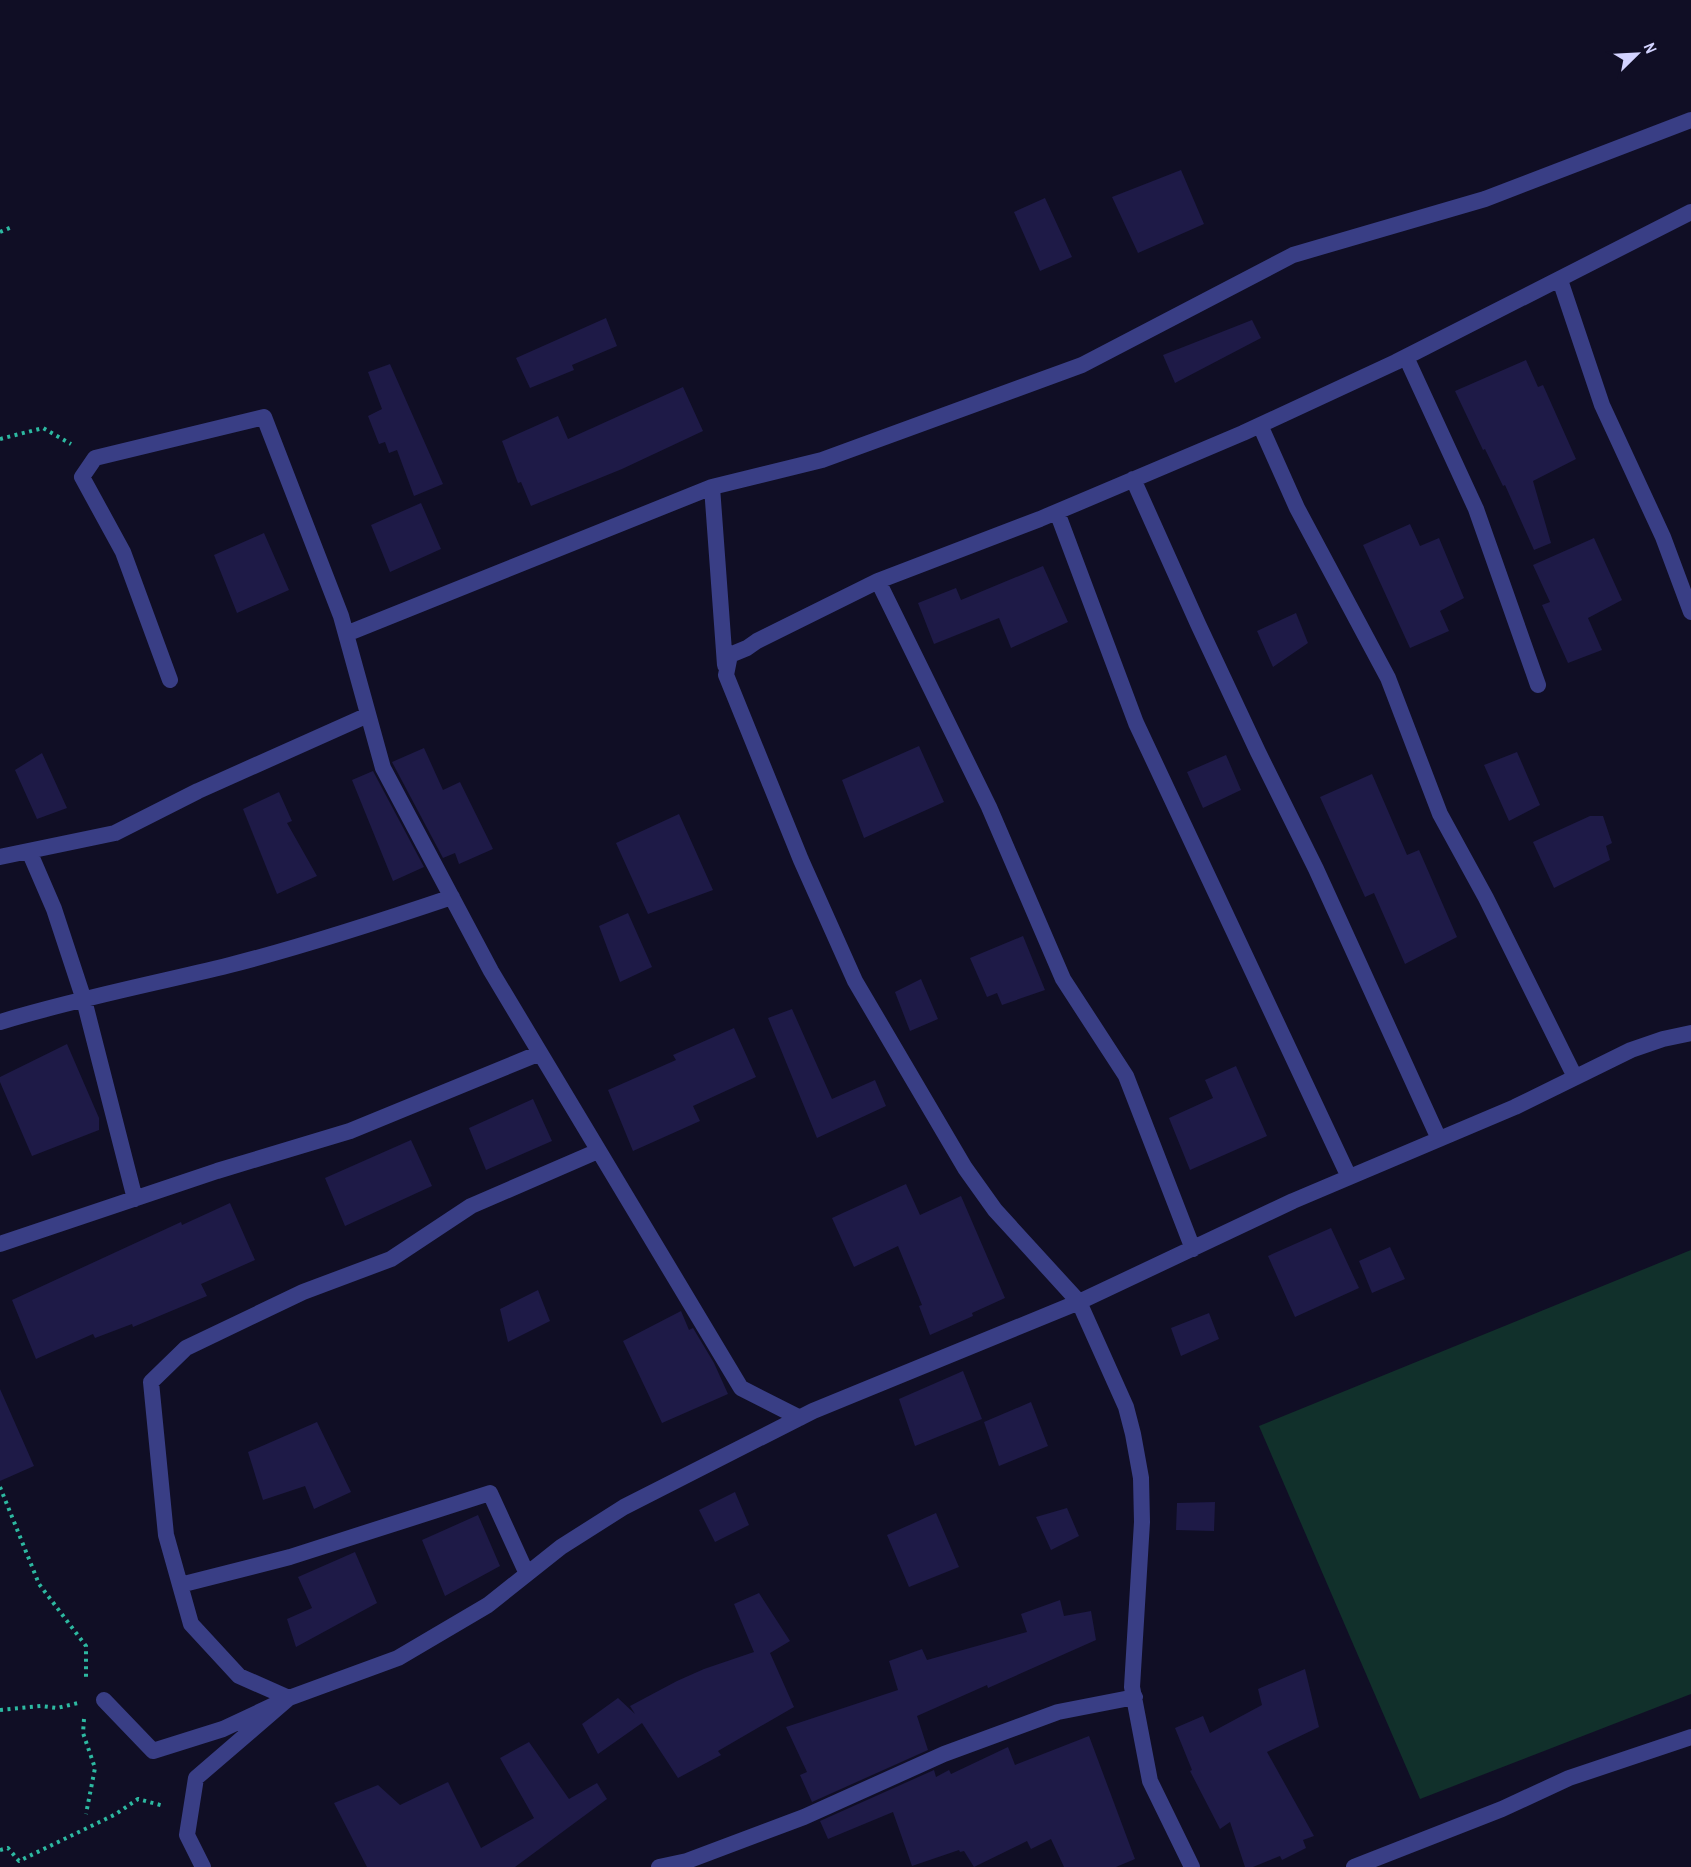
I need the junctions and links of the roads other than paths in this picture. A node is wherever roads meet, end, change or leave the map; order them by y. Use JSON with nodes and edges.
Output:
{"nodes":[{"id":1,"x":1691,"y":120,"type":"edge"},
{"id":2,"x":1691,"y":212,"type":"edge"},
{"id":3,"x":1560,"y":280,"type":"junction"},
{"id":4,"x":1406,"y":357,"type":"junction"},
{"id":5,"x":1260,"y":424,"type":"junction"},
{"id":6,"x":1133,"y":479,"type":"junction"},
{"id":7,"x":712,"y":487,"type":"junction"},
{"id":8,"x":1057,"y":512,"type":"junction"},
{"id":9,"x":878,"y":581,"type":"junction"},
{"id":10,"x":1691,"y":612,"type":"edge"},
{"id":11,"x":346,"y":634,"type":"junction"},
{"id":12,"x":726,"y":675,"type":"junction"},
{"id":13,"x":170,"y":680,"type":"dead end"},
{"id":14,"x":1538,"y":685,"type":"dead end"},
{"id":15,"x":368,"y":715,"type":"junction"},
{"id":16,"x":29,"y":851,"type":"junction"},
{"id":17,"x":0,"y":857,"type":"edge"},
{"id":18,"x":452,"y":897,"type":"junction"},
{"id":19,"x":84,"y":1000,"type":"junction"},
{"id":20,"x":0,"y":1023,"type":"edge"},
{"id":21,"x":1691,"y":1034,"type":"edge"},
{"id":22,"x":540,"y":1053,"type":"junction"},
{"id":23,"x":1575,"y":1077,"type":"junction"},
{"id":24,"x":1439,"y":1139,"type":"junction"},
{"id":25,"x":598,"y":1151,"type":"junction"},
{"id":26,"x":1349,"y":1177,"type":"junction"},
{"id":27,"x":135,"y":1199,"type":"junction"},
{"id":28,"x":0,"y":1244,"type":"edge"},
{"id":29,"x":1193,"y":1249,"type":"junction"},
{"id":30,"x":1079,"y":1302,"type":"junction"},
{"id":31,"x":800,"y":1418,"type":"junction"},
{"id":32,"x":527,"y":1574,"type":"junction"},
{"id":33,"x":180,"y":1585,"type":"junction"},
{"id":34,"x":1135,"y":1697,"type":"junction"},
{"id":35,"x":289,"y":1698,"type":"junction"},
{"id":36,"x":104,"y":1700,"type":"dead end"},
{"id":37,"x":1691,"y":1737,"type":"edge"},
{"id":38,"x":203,"y":1867,"type":"edge"},
{"id":39,"x":659,"y":1867,"type":"edge"},
{"id":40,"x":1192,"y":1867,"type":"edge"},
{"id":41,"x":1354,"y":1867,"type":"edge"}],
"edges":[{"from":1,"to":7,"type":"street"},
{"from":2,"to":3,"type":"street"},
{"from":3,"to":4,"type":"street"},
{"from":3,"to":10,"type":"street"},
{"from":4,"to":5,"type":"street"},
{"from":4,"to":14,"type":"street"},
{"from":5,"to":6,"type":"street"},
{"from":5,"to":23,"type":"street"},
{"from":6,"to":8,"type":"street"},
{"from":6,"to":24,"type":"street"},
{"from":7,"to":11,"type":"street"},
{"from":7,"to":12,"type":"street"},
{"from":8,"to":9,"type":"street"},
{"from":8,"to":26,"type":"street"},
{"from":9,"to":12,"type":"street"},
{"from":9,"to":29,"type":"street"},
{"from":11,"to":13,"type":"street"},
{"from":11,"to":15,"type":"street"},
{"from":12,"to":30,"type":"street"},
{"from":15,"to":16,"type":"street"},
{"from":15,"to":18,"type":"street"},
{"from":16,"to":17,"type":"street"},
{"from":16,"to":19,"type":"street"},
{"from":18,"to":19,"type":"street"},
{"from":18,"to":22,"type":"street"},
{"from":19,"to":20,"type":"street"},
{"from":19,"to":27,"type":"street"},
{"from":21,"to":23,"type":"street"},
{"from":22,"to":25,"type":"street"},
{"from":22,"to":27,"type":"street"},
{"from":23,"to":24,"type":"street"},
{"from":24,"to":26,"type":"street"},
{"from":25,"to":31,"type":"street"},
{"from":25,"to":33,"type":"street"},
{"from":26,"to":29,"type":"street"},
{"from":27,"to":28,"type":"street"},
{"from":29,"to":30,"type":"street"},
{"from":30,"to":31,"type":"street"},
{"from":30,"to":34,"type":"street"},
{"from":31,"to":32,"type":"street"},
{"from":32,"to":33,"type":"street"},
{"from":32,"to":35,"type":"street"},
{"from":33,"to":35,"type":"street"},
{"from":34,"to":39,"type":"street"},
{"from":34,"to":40,"type":"street"},
{"from":35,"to":36,"type":"street"},
{"from":35,"to":38,"type":"street"},
{"from":37,"to":41,"type":"street"}]}
